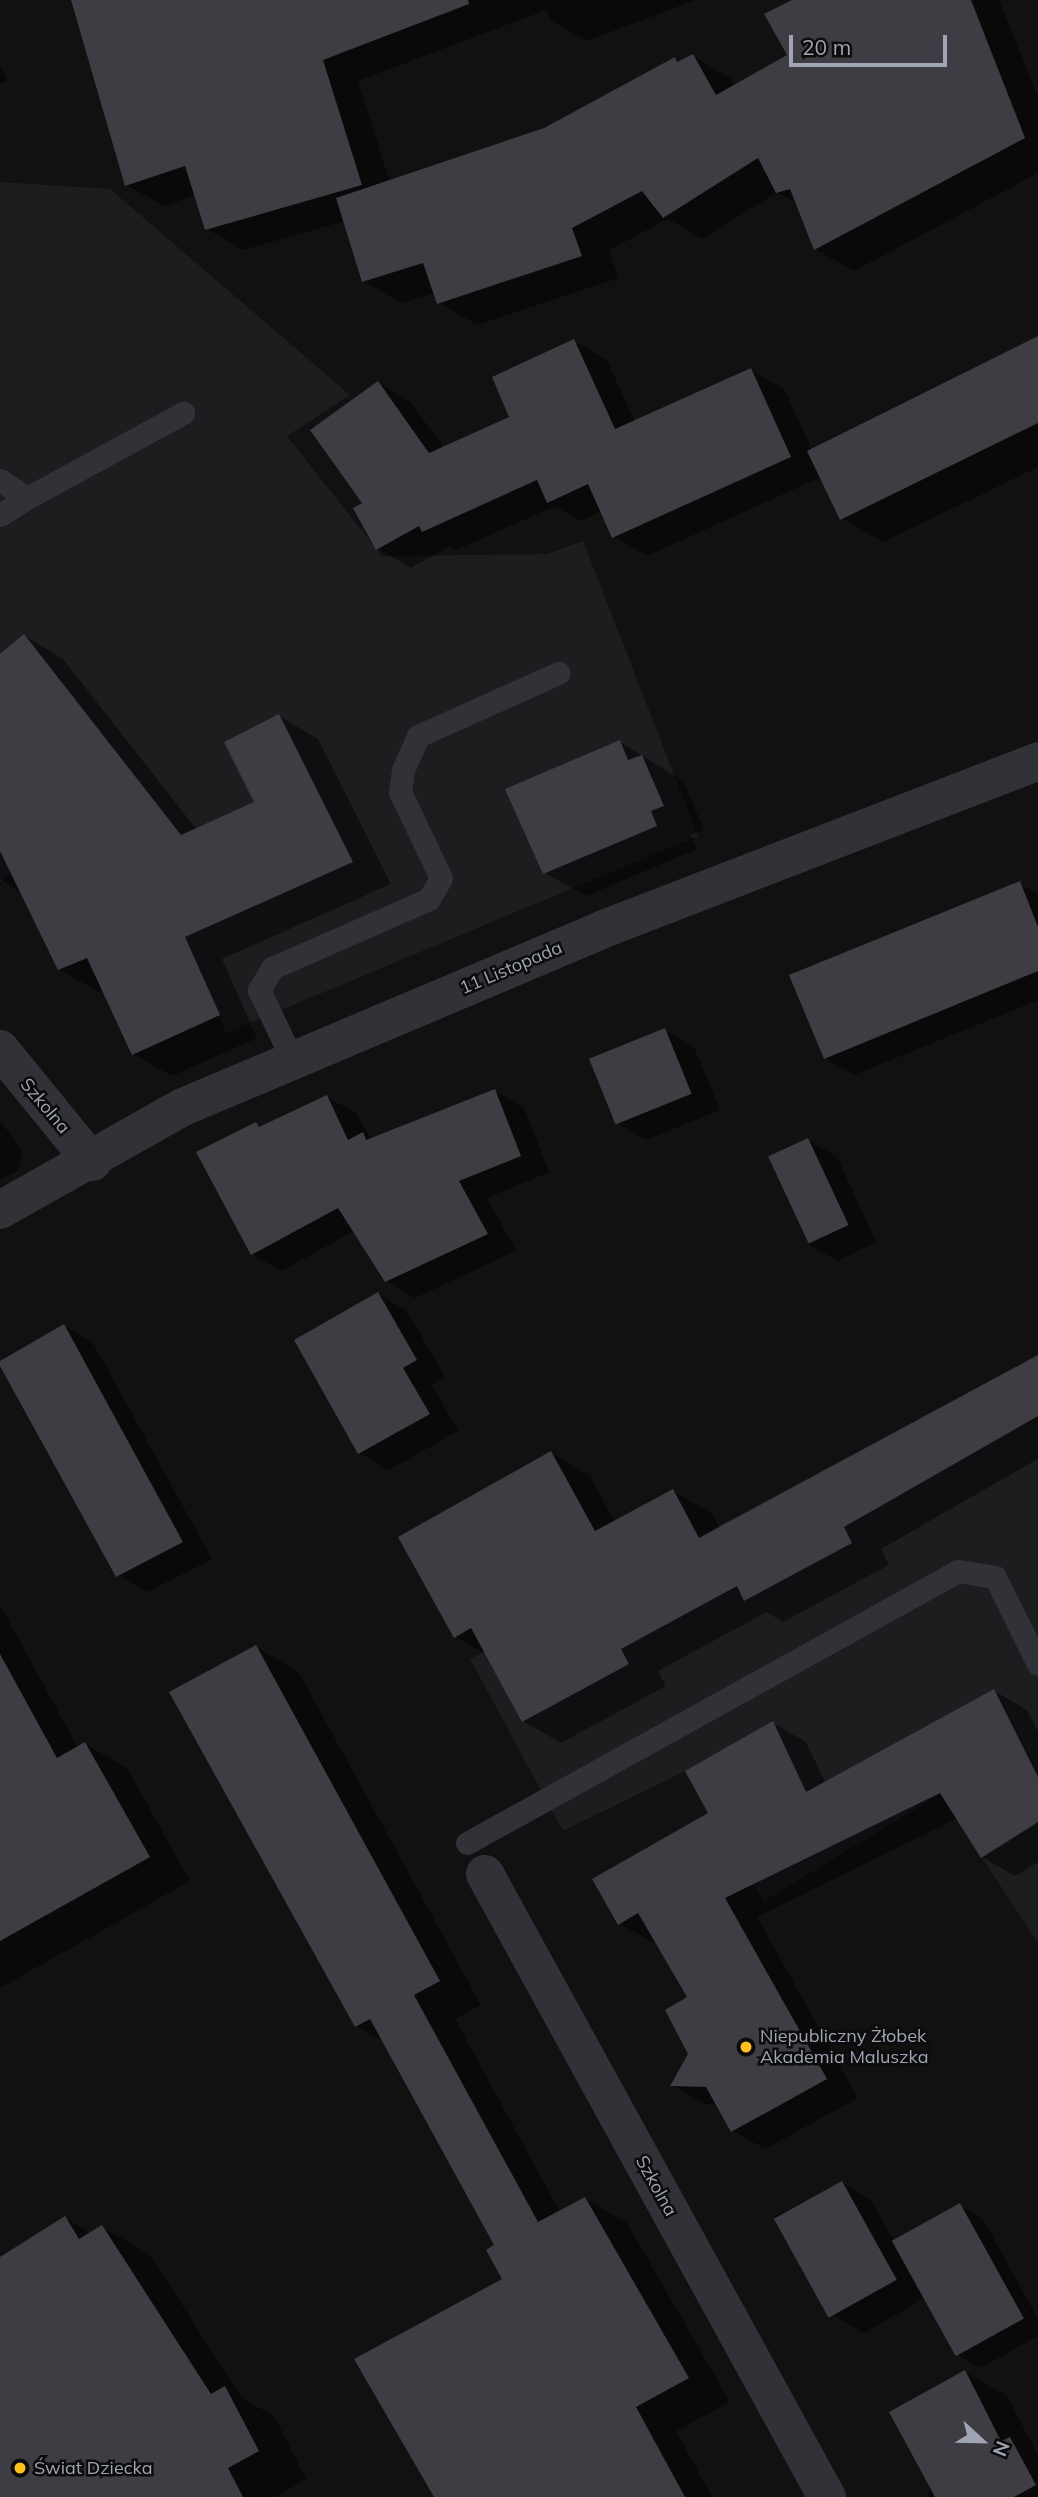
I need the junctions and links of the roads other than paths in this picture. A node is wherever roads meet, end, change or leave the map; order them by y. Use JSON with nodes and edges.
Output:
{"nodes":[{"id":1,"x":183,"y":413,"type":"dead end"},
{"id":2,"x":0,"y":480,"type":"edge"},
{"id":3,"x":27,"y":498,"type":"junction"},
{"id":4,"x":0,"y":514,"type":"edge"},
{"id":5,"x":558,"y":673,"type":"dead end"},
{"id":6,"x":1038,"y":761,"type":"edge"},
{"id":7,"x":0,"y":1049,"type":"edge"},
{"id":8,"x":293,"y":1061,"type":"junction"},
{"id":9,"x":92,"y":1162,"type":"junction"},
{"id":10,"x":0,"y":1210,"type":"edge"},
{"id":11,"x":1038,"y":1664,"type":"edge"},
{"id":12,"x":476,"y":1859,"type":"joint"},
{"id":13,"x":827,"y":2497,"type":"edge"}],
"edges":[{"from":1,"to":3,"type":"lane"},
{"from":2,"to":3,"type":"lane"},
{"from":3,"to":4,"type":"lane"},
{"from":5,"to":8,"type":"lane"},
{"from":6,"to":8,"type":"street","name":"11 Listopada"},
{"from":7,"to":9,"type":"street","name":"Szkolna"},
{"from":8,"to":9,"type":"street","name":"11 Listopada"},
{"from":9,"to":10,"type":"street","name":"11 Listopada"},
{"from":11,"to":12,"type":"lane"},
{"from":12,"to":13,"type":"street","name":"Szkolna"}]}
